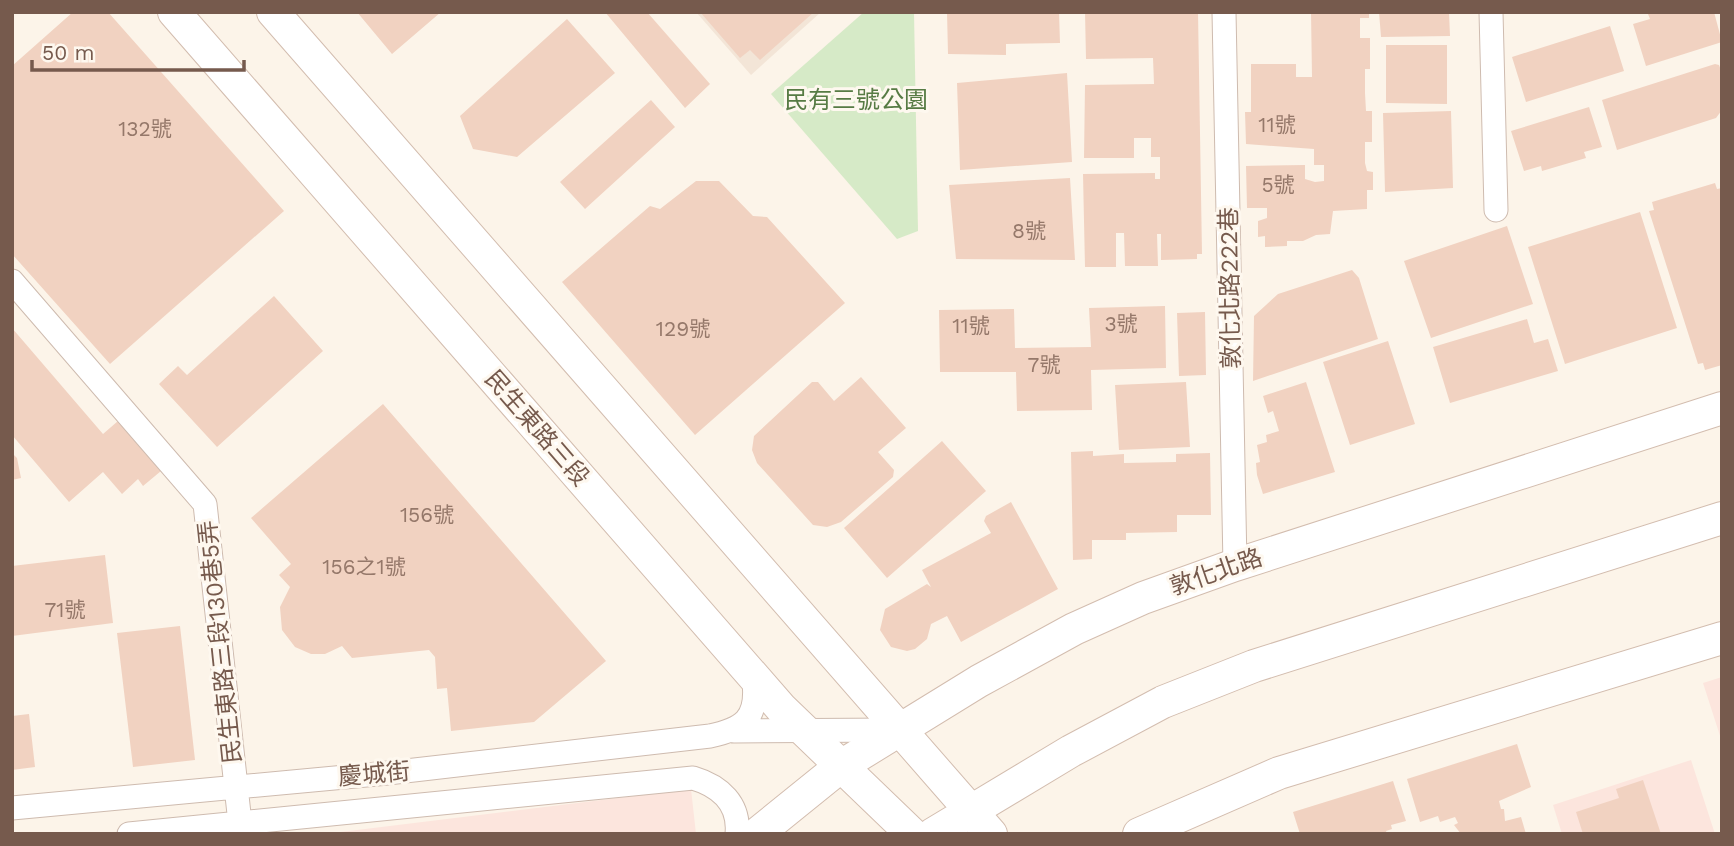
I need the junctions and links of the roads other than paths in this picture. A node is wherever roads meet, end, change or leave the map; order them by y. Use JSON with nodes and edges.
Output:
{"nodes":[{"id":1,"x":174,"y":12,"type":"edge"},
{"id":2,"x":273,"y":12,"type":"edge"},
{"id":3,"x":1224,"y":12,"type":"edge"},
{"id":4,"x":1491,"y":12,"type":"edge"},
{"id":5,"x":1496,"y":210,"type":"dead end"},
{"id":6,"x":12,"y":281,"type":"edge"},
{"id":7,"x":1722,"y":408,"type":"edge"},
{"id":8,"x":1722,"y":518,"type":"edge"},
{"id":9,"x":1235,"y":565,"type":"junction"},
{"id":10,"x":1722,"y":638,"type":"edge"},
{"id":11,"x":739,"y":660,"type":"junction"},
{"id":12,"x":803,"y":730,"type":"junction"},
{"id":13,"x":899,"y":730,"type":"junction"},
{"id":14,"x":734,"y":731,"type":"junction"},
{"id":15,"x":841,"y":766,"type":"junction"},
{"id":16,"x":236,"y":786,"type":"junction"},
{"id":17,"x":12,"y":808,"type":"edge"},
{"id":18,"x":971,"y":810,"type":"junction"},
{"id":19,"x":240,"y":823,"type":"junction"},
{"id":20,"x":128,"y":834,"type":"edge"},
{"id":21,"x":737,"y":834,"type":"edge"},
{"id":22,"x":757,"y":834,"type":"edge"},
{"id":23,"x":912,"y":834,"type":"edge"},
{"id":24,"x":933,"y":834,"type":"edge"},
{"id":25,"x":991,"y":834,"type":"edge"},
{"id":26,"x":1139,"y":834,"type":"edge"}],
"edges":[{"from":1,"to":11,"type":"main road","name":"民生東路三段"},
{"from":2,"to":13,"type":"main road"},
{"from":3,"to":9,"type":"street","name":"敦化北路222巷"},
{"from":4,"to":5,"type":"street"},
{"from":6,"to":16,"type":"street","name":"民生東路三段130巷5弄"},
{"from":7,"to":9,"type":"main road","name":"敦化北路"},
{"from":8,"to":18,"type":"main road"},
{"from":9,"to":13,"type":"main road","name":"敦化北路"},
{"from":10,"to":26,"type":"main road"},
{"from":11,"to":12,"type":"main road","name":"民生東路三段"},
{"from":11,"to":14,"type":"street"},
{"from":12,"to":13,"type":"street","name":"慶城街"},
{"from":12,"to":14,"type":"street","name":"慶城街"},
{"from":12,"to":15,"type":"main road","name":"民生東路三段"},
{"from":13,"to":15,"type":"main road","name":"敦化北路"},
{"from":13,"to":18,"type":"main road"},
{"from":14,"to":16,"type":"street","name":"慶城街"},
{"from":15,"to":22,"type":"main road","name":"敦化北路"},
{"from":15,"to":23,"type":"main road","name":"民生東路三段"},
{"from":16,"to":17,"type":"street","name":"慶城街"},
{"from":16,"to":19,"type":"street","name":"民生東路三段130巷5弄"},
{"from":18,"to":24,"type":"main road"},
{"from":18,"to":25,"type":"main road"},
{"from":19,"to":20,"type":"street","name":"慶城街"},
{"from":19,"to":21,"type":"street","name":"慶城街"}]}
